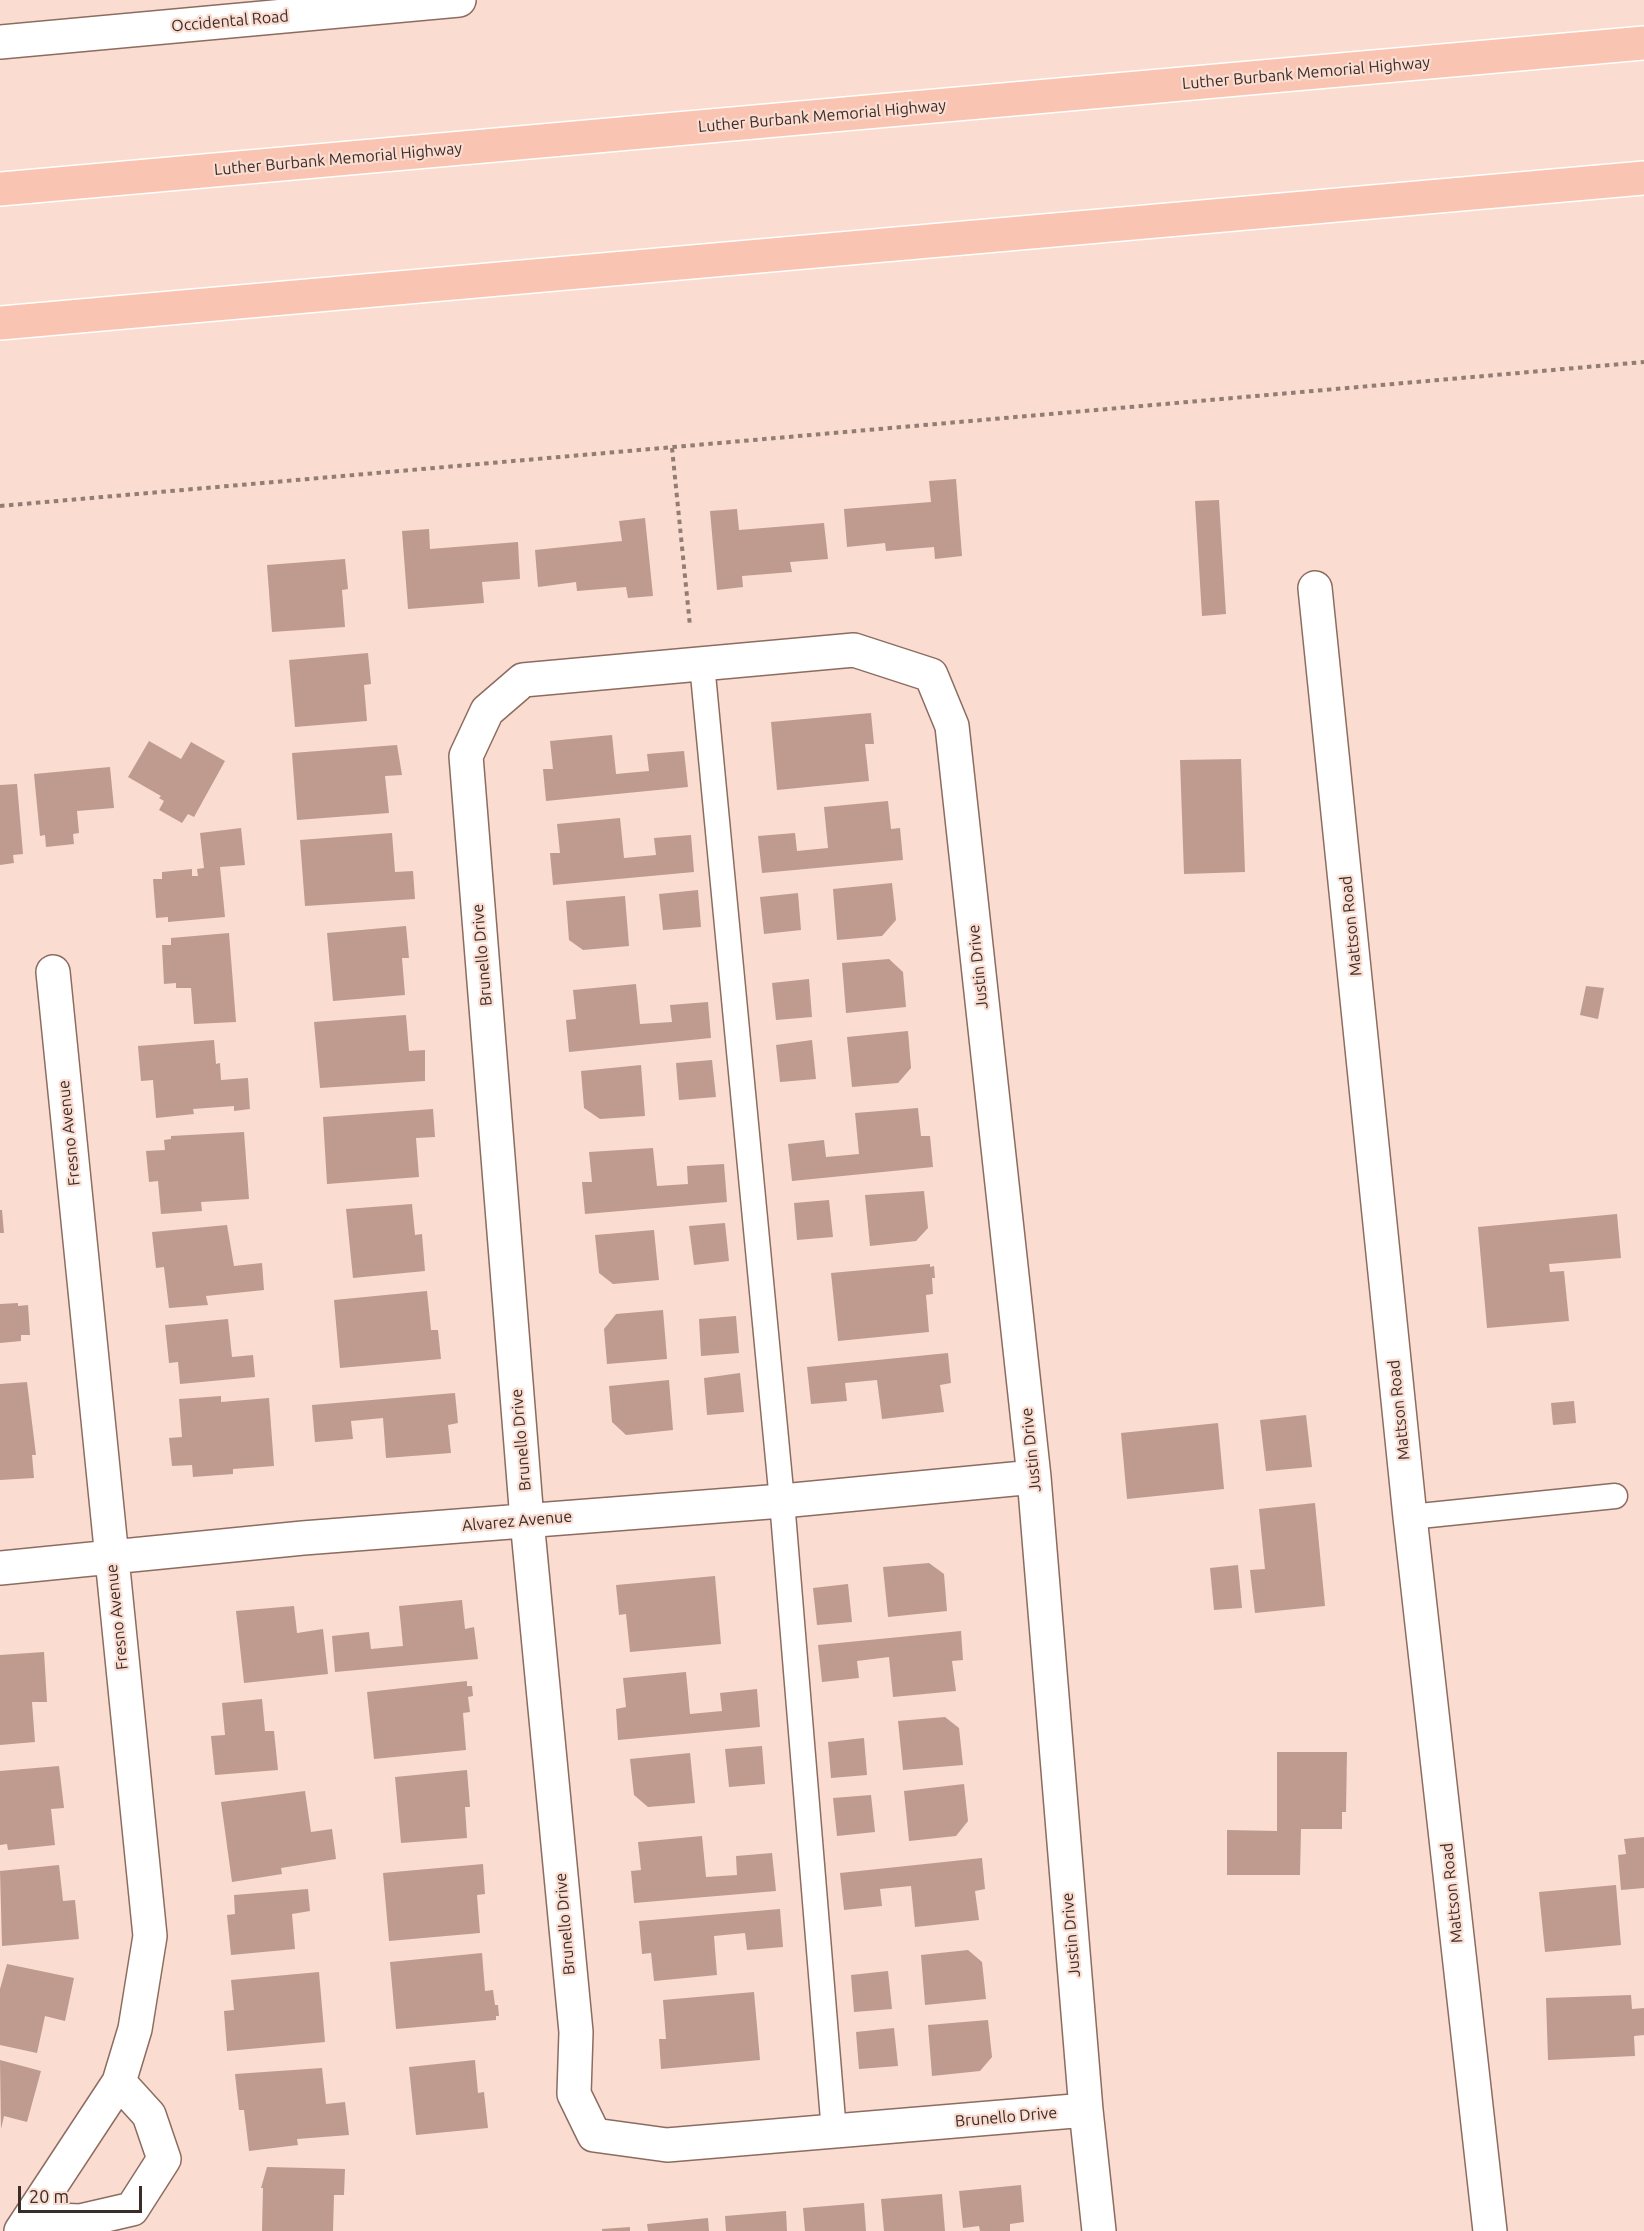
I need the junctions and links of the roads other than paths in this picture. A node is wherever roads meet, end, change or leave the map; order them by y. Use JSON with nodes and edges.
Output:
{"nodes":[{"id":1,"x":459,"y":0,"type":"edge"},
{"id":2,"x":0,"y":42,"type":"edge"},
{"id":3,"x":1644,"y":44,"type":"edge"},
{"id":4,"x":1644,"y":178,"type":"edge"},
{"id":5,"x":0,"y":189,"type":"edge"},
{"id":6,"x":0,"y":323,"type":"edge"},
{"id":7,"x":1315,"y":588,"type":"dead end"},
{"id":8,"x":698,"y":664,"type":"junction"},
{"id":9,"x":931,"y":675,"type":"joint"},
{"id":10,"x":53,"y":972,"type":"dead end"},
{"id":11,"x":1034,"y":1477,"type":"junction"},
{"id":12,"x":1615,"y":1496,"type":"dead end"},
{"id":13,"x":782,"y":1501,"type":"junction"},
{"id":14,"x":1410,"y":1517,"type":"junction"},
{"id":15,"x":528,"y":1520,"type":"junction"},
{"id":16,"x":111,"y":1556,"type":"junction"},
{"id":17,"x":0,"y":1568,"type":"edge"},
{"id":18,"x":119,"y":2082,"type":"junction"},
{"id":19,"x":1086,"y":2110,"type":"junction"},
{"id":20,"x":834,"y":2132,"type":"junction"},
{"id":21,"x":26,"y":2225,"type":"edge"},
{"id":22,"x":1099,"y":2231,"type":"edge"},
{"id":23,"x":1490,"y":2231,"type":"edge"}],
"edges":[{"from":1,"to":2,"type":"street","name":"Occidental Road"},
{"from":3,"to":5,"type":"highway","name":"Luther Burbank Memorial Highway"},
{"from":4,"to":6,"type":"highway"},
{"from":7,"to":14,"type":"street","name":"Mattson Road"},
{"from":8,"to":9,"type":"street","name":"Brunello Drive"},
{"from":8,"to":13,"type":"lane"},
{"from":8,"to":15,"type":"street","name":"Brunello Drive"},
{"from":9,"to":11,"type":"street","name":"Justin Drive"},
{"from":10,"to":16,"type":"street","name":"Fresno Avenue"},
{"from":11,"to":13,"type":"street","name":"Alvarez Avenue"},
{"from":11,"to":19,"type":"street","name":"Justin Drive"},
{"from":12,"to":14,"type":"lane"},
{"from":13,"to":15,"type":"street","name":"Alvarez Avenue"},
{"from":13,"to":20,"type":"lane"},
{"from":14,"to":23,"type":"street","name":"Mattson Road"},
{"from":15,"to":16,"type":"street","name":"Alvarez Avenue"},
{"from":15,"to":20,"type":"street","name":"Brunello Drive"},
{"from":16,"to":17,"type":"street","name":"Alvarez Avenue"},
{"from":16,"to":18,"type":"street","name":"Fresno Avenue"},
{"from":18,"to":21,"type":"street","name":"Fresno Avenue"},
{"from":18,"to":21,"type":"street"},
{"from":19,"to":20,"type":"street","name":"Brunello Drive"},
{"from":19,"to":22,"type":"street","name":"Justin Drive"}]}
